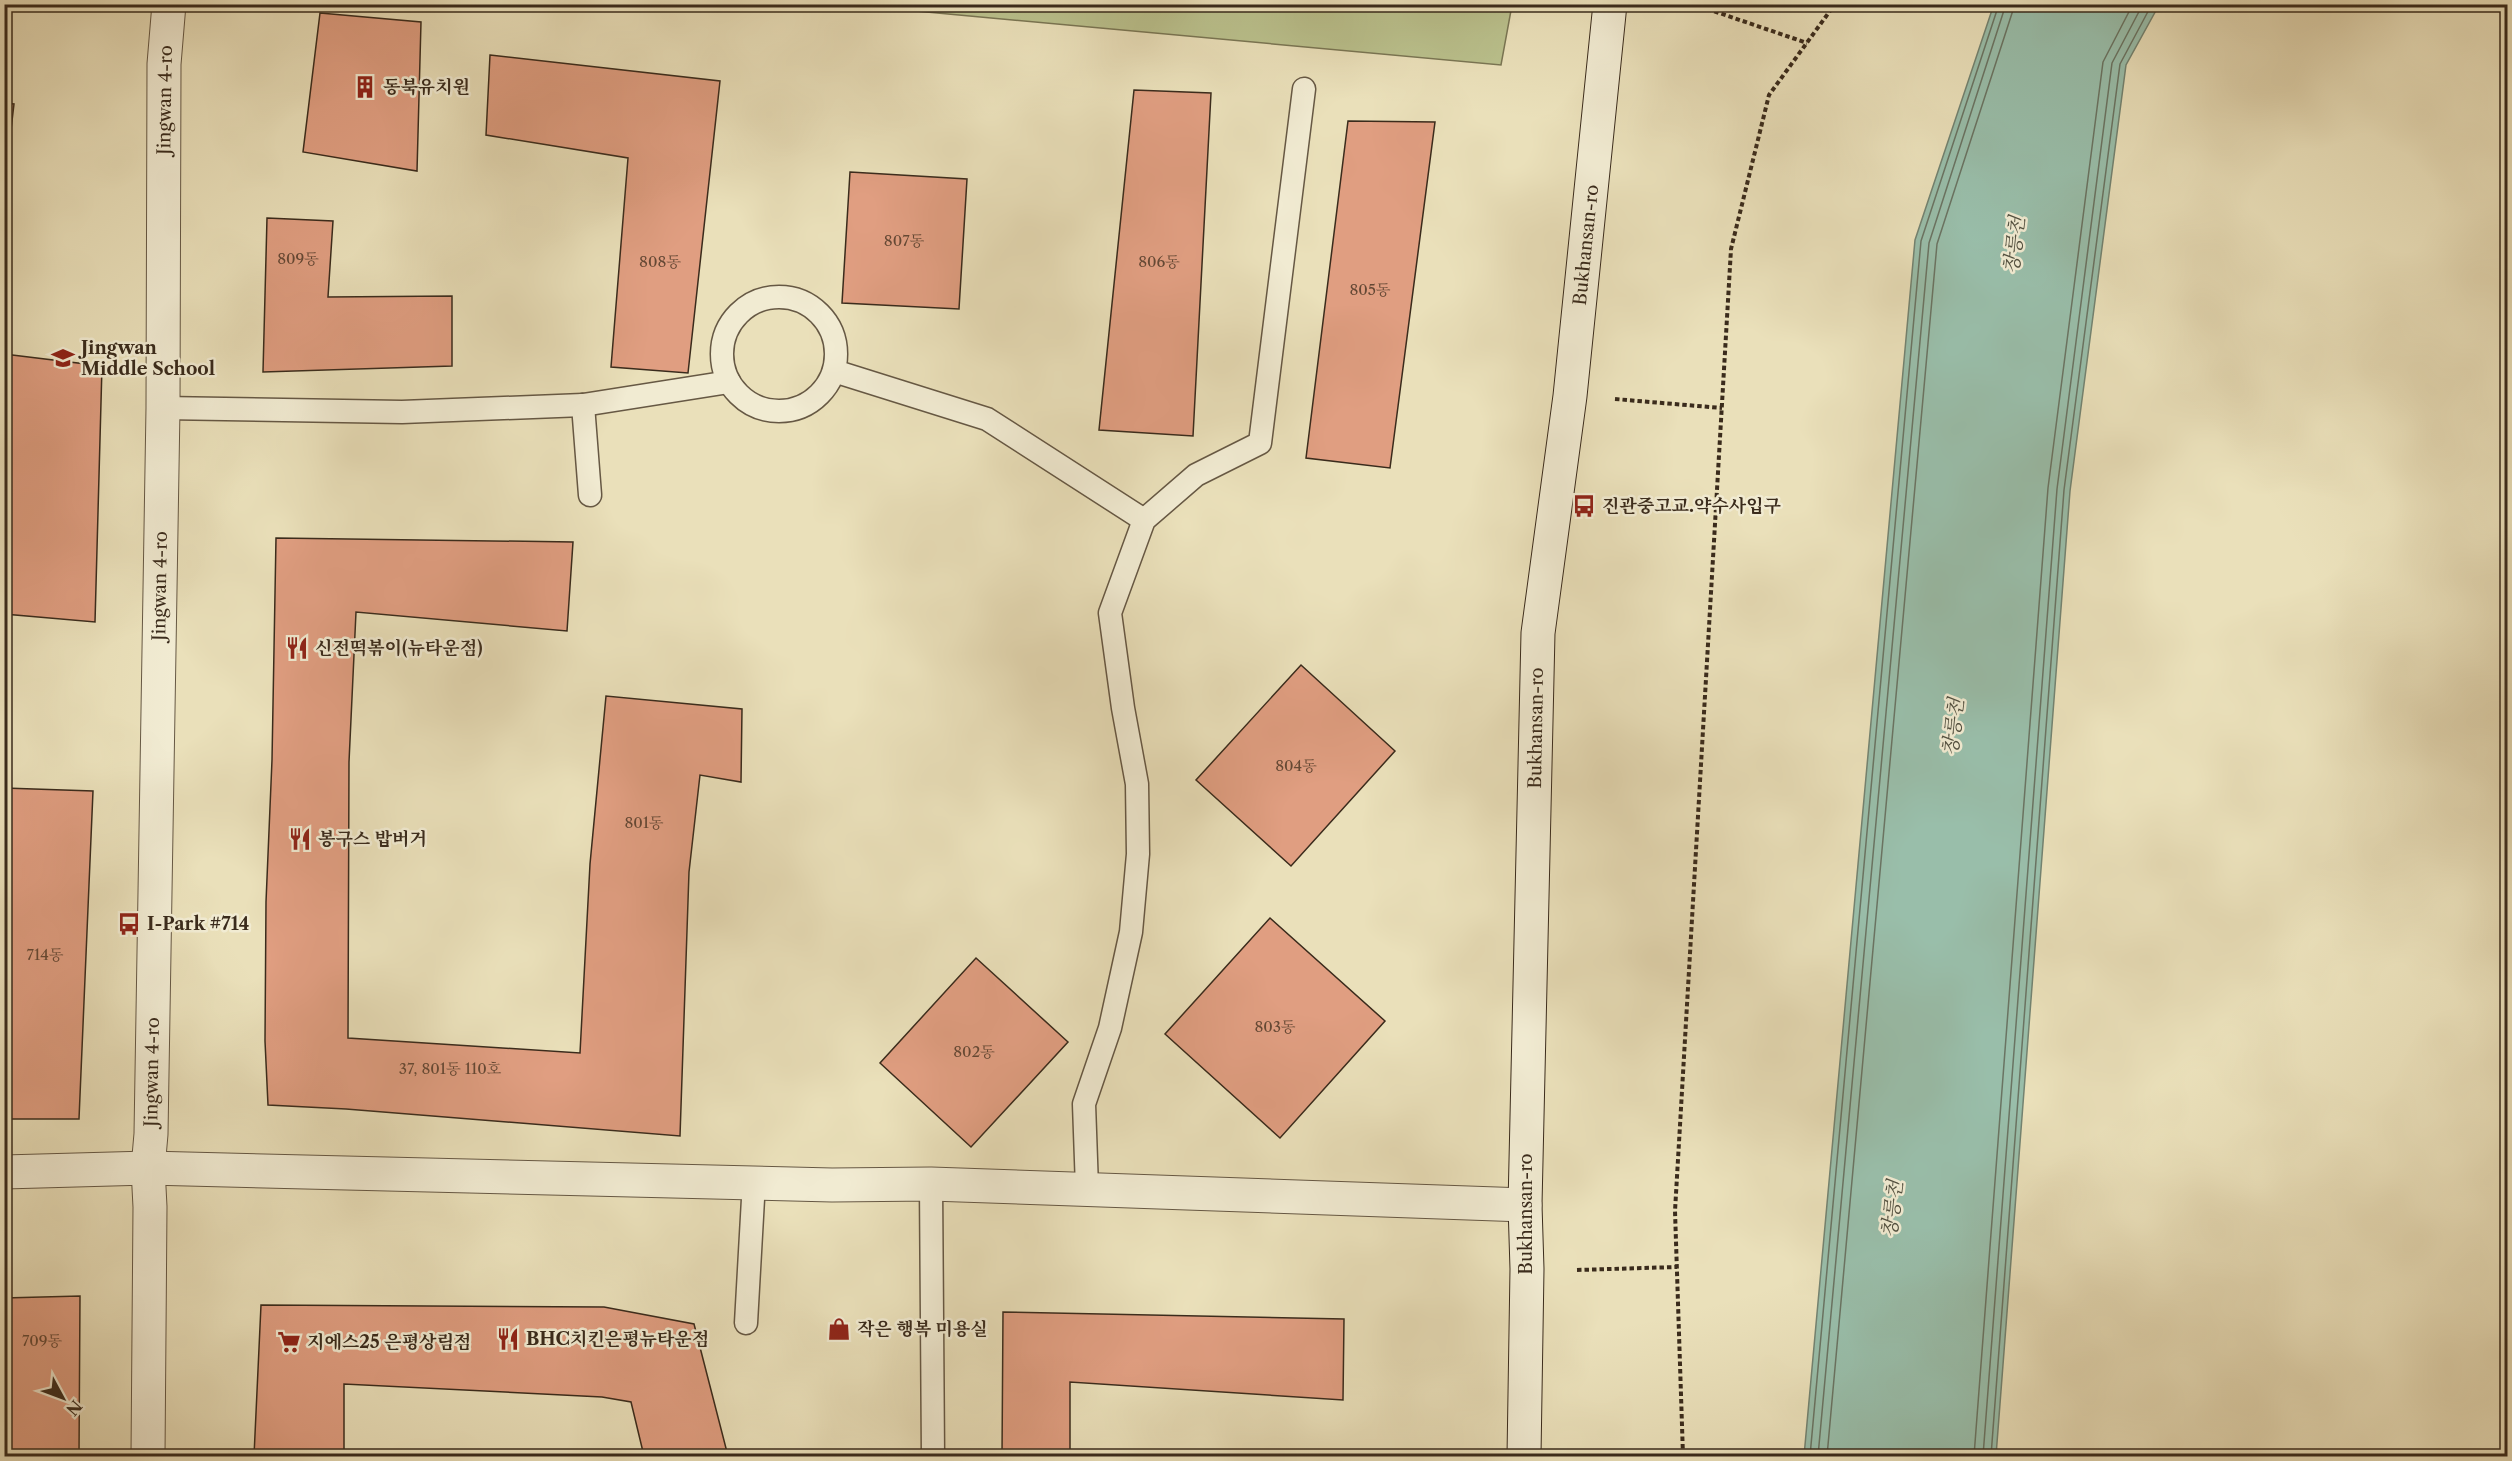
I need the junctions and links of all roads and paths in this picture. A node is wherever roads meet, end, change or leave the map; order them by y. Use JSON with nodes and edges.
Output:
{"nodes":[{"id":1,"x":169,"y":4,"type":"edge"},
{"id":2,"x":1610,"y":4,"type":"edge"},
{"id":3,"x":1693,"y":4,"type":"edge"},
{"id":4,"x":1835,"y":4,"type":"edge"},
{"id":5,"x":1806,"y":43,"type":"junction"},
{"id":6,"x":1304,"y":89,"type":"dead end"},
{"id":7,"x":834,"y":371,"type":"junction"},
{"id":8,"x":729,"y":382,"type":"junction"},
{"id":9,"x":1615,"y":399,"type":"dead end"},
{"id":10,"x":583,"y":405,"type":"junction"},
{"id":11,"x":163,"y":408,"type":"junction"},
{"id":12,"x":1722,"y":408,"type":"junction"},
{"id":13,"x":590,"y":495,"type":"dead end"},
{"id":14,"x":1144,"y":520,"type":"junction"},
{"id":15,"x":148,"y":1168,"type":"junction"},
{"id":16,"x":4,"y":1172,"type":"edge"},
{"id":17,"x":754,"y":1181,"type":"junction"},
{"id":18,"x":931,"y":1184,"type":"junction"},
{"id":19,"x":1087,"y":1188,"type":"junction"},
{"id":20,"x":1525,"y":1205,"type":"junction"},
{"id":21,"x":1677,"y":1267,"type":"junction"},
{"id":22,"x":1577,"y":1270,"type":"dead end"},
{"id":23,"x":746,"y":1323,"type":"dead end"},
{"id":24,"x":148,"y":1456,"type":"edge"},
{"id":25,"x":933,"y":1456,"type":"edge"},
{"id":26,"x":1524,"y":1456,"type":"edge"},
{"id":27,"x":1683,"y":1456,"type":"edge"}],
"edges":[{"from":1,"to":11,"type":"street","name":"Jingwan 4-ro"},
{"from":2,"to":20,"type":"street","name":"Bukhansan-ro"},
{"from":3,"to":5,"type":"path"},
{"from":4,"to":5,"type":"path"},
{"from":5,"to":12,"type":"path"},
{"from":6,"to":14,"type":"lane"},
{"from":7,"to":8,"type":"lane"},
{"from":7,"to":8,"type":"lane"},
{"from":7,"to":14,"type":"lane"},
{"from":8,"to":10,"type":"lane"},
{"from":9,"to":12,"type":"path"},
{"from":10,"to":11,"type":"lane"},
{"from":10,"to":13,"type":"lane"},
{"from":11,"to":15,"type":"street","name":"Jingwan 4-ro"},
{"from":12,"to":21,"type":"path"},
{"from":14,"to":19,"type":"lane"},
{"from":15,"to":16,"type":"street"},
{"from":15,"to":17,"type":"street"},
{"from":15,"to":24,"type":"street","name":"Jingwan 4-ro"},
{"from":17,"to":18,"type":"street"},
{"from":17,"to":23,"type":"lane"},
{"from":18,"to":19,"type":"street"},
{"from":18,"to":25,"type":"lane"},
{"from":19,"to":20,"type":"street"},
{"from":20,"to":26,"type":"street","name":"Bukhansan-ro"},
{"from":21,"to":22,"type":"path"},
{"from":21,"to":27,"type":"path"}]}
